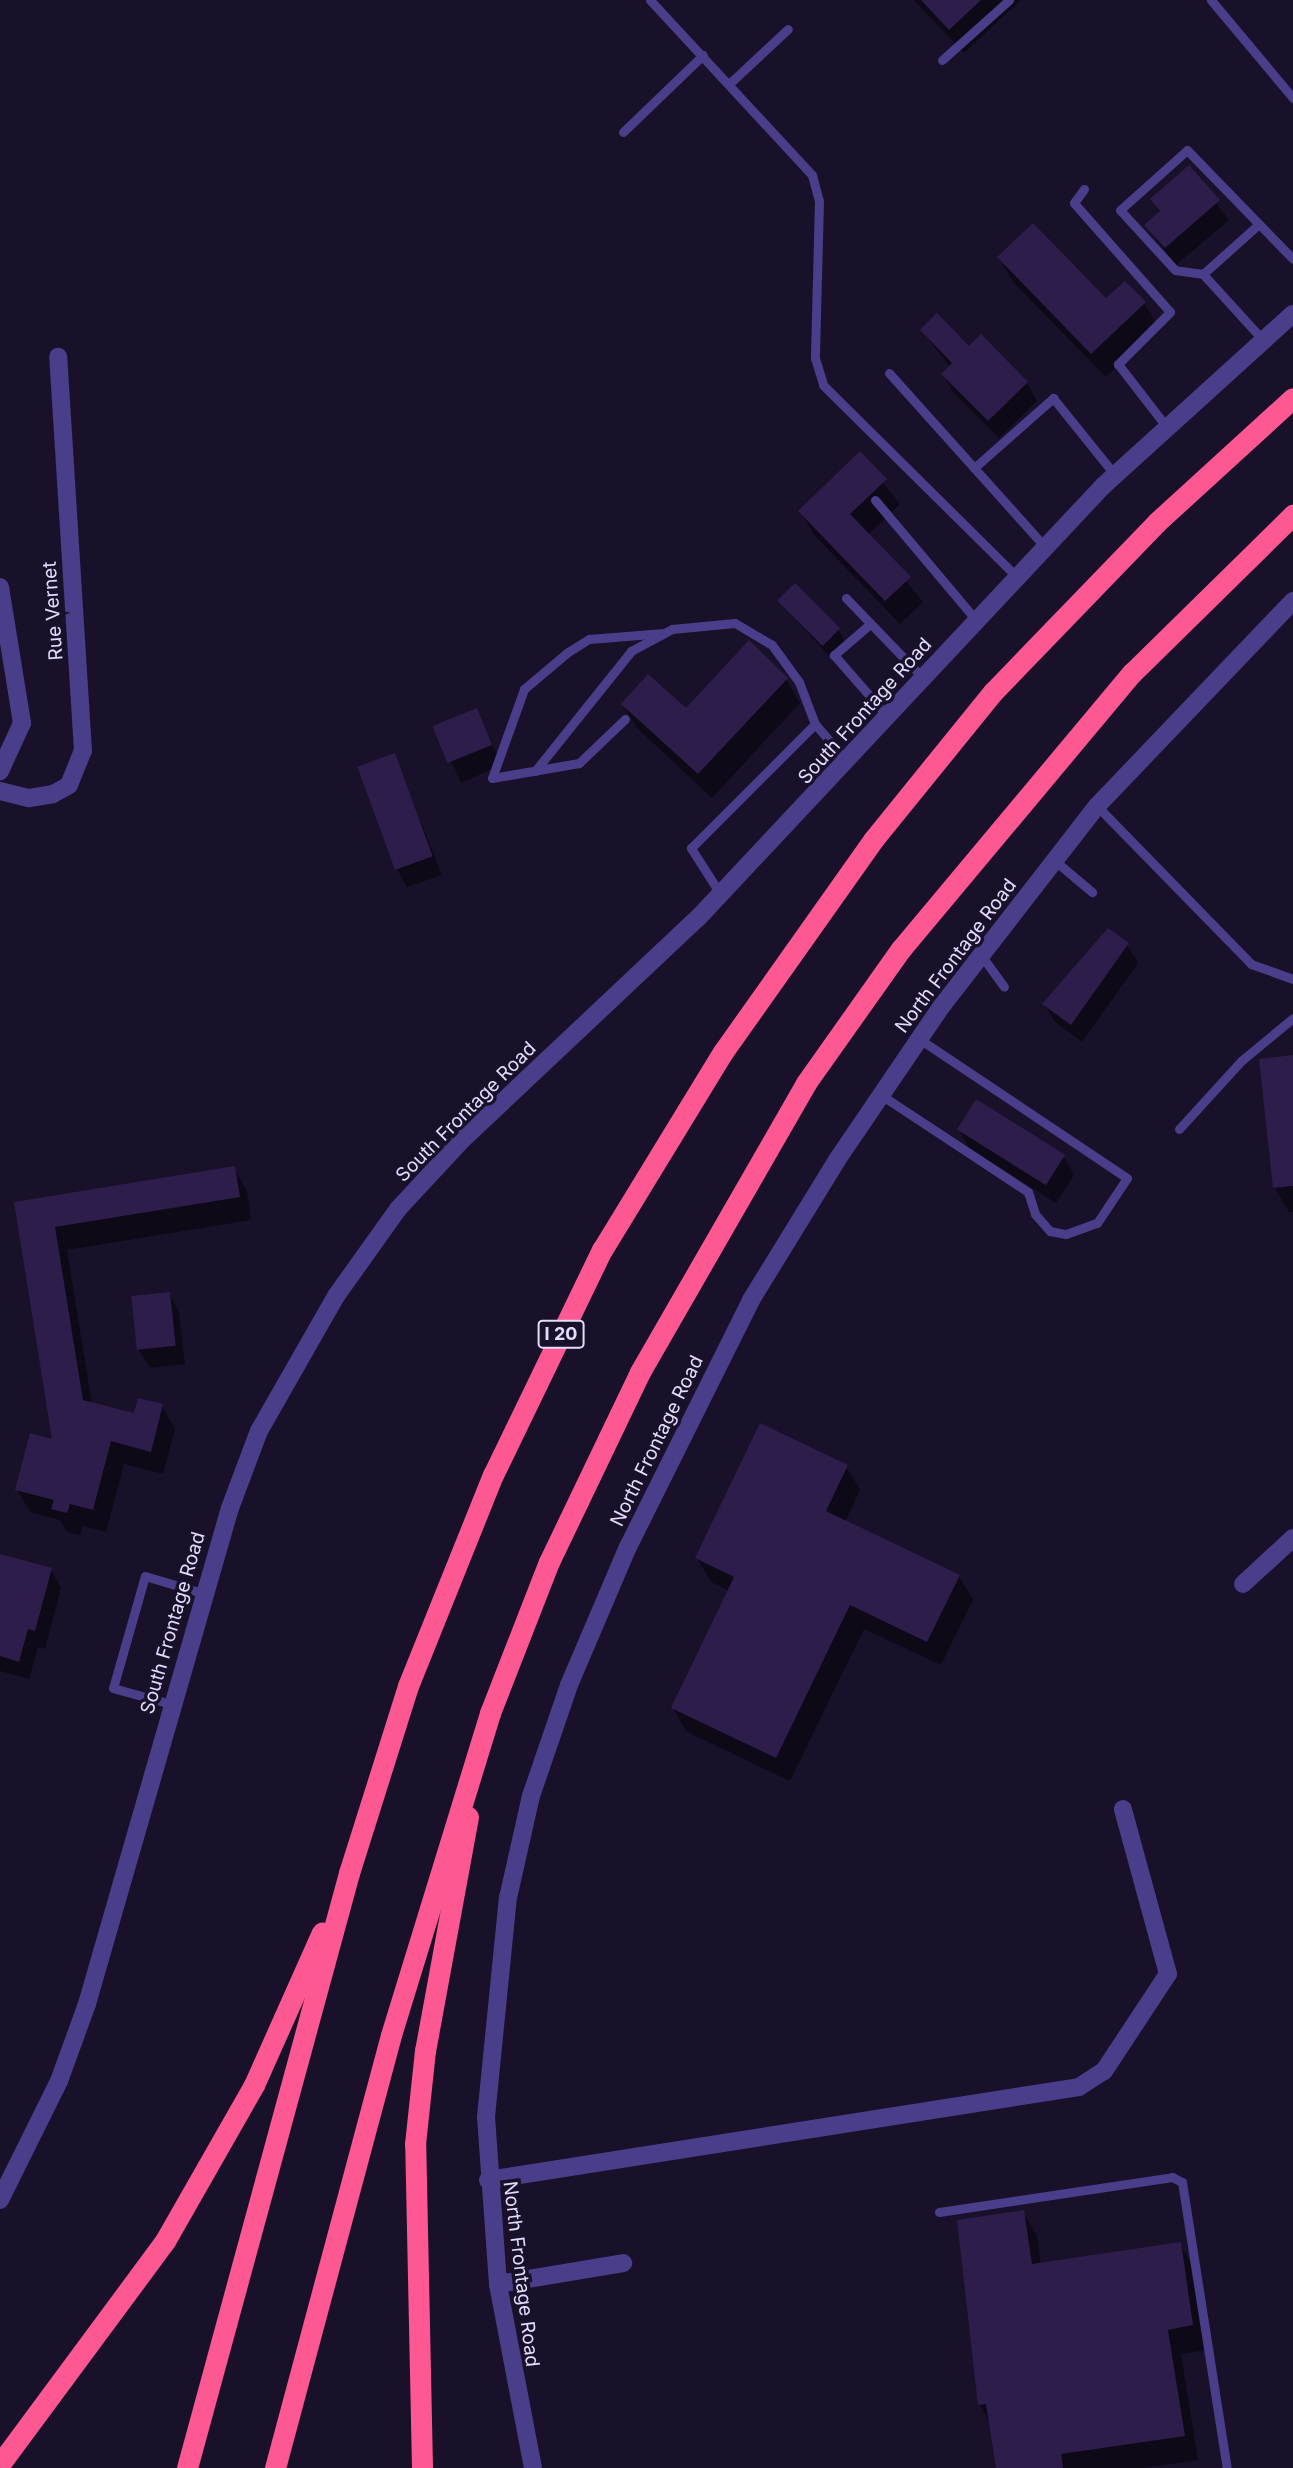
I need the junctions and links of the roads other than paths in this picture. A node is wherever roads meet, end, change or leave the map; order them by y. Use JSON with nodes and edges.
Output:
{"nodes":[{"id":1,"x":650,"y":0,"type":"edge"},
{"id":2,"x":1009,"y":0,"type":"edge"},
{"id":3,"x":1211,"y":0,"type":"edge"},
{"id":4,"x":788,"y":29,"type":"dead end"},
{"id":5,"x":703,"y":55,"type":"junction"},
{"id":6,"x":943,"y":60,"type":"dead end"},
{"id":7,"x":730,"y":83,"type":"junction"},
{"id":8,"x":1293,"y":98,"type":"edge"},
{"id":9,"x":623,"y":132,"type":"dead end"},
{"id":10,"x":1084,"y":189,"type":"dead end"},
{"id":11,"x":1259,"y":224,"type":"junction"},
{"id":12,"x":1293,"y":259,"type":"edge"},
{"id":13,"x":1203,"y":274,"type":"junction"},
{"id":14,"x":1293,"y":314,"type":"edge"},
{"id":15,"x":1263,"y":340,"type":"junction"},
{"id":16,"x":58,"y":358,"type":"dead end"},
{"id":17,"x":889,"y":373,"type":"dead end"},
{"id":18,"x":1293,"y":398,"type":"edge"},
{"id":19,"x":1166,"y":426,"type":"junction"},
{"id":20,"x":974,"y":468,"type":"junction"},
{"id":21,"x":1115,"y":475,"type":"junction"},
{"id":22,"x":876,"y":500,"type":"dead end"},
{"id":23,"x":1293,"y":515,"type":"edge"},
{"id":24,"x":1045,"y":547,"type":"junction"},
{"id":25,"x":1017,"y":577,"type":"junction"},
{"id":26,"x":0,"y":587,"type":"edge"},
{"id":27,"x":846,"y":598,"type":"dead end"},
{"id":28,"x":1293,"y":601,"type":"edge"},
{"id":29,"x":976,"y":620,"type":"junction"},
{"id":30,"x":870,"y":624,"type":"junction"},
{"id":31,"x":664,"y":633,"type":"junction"},
{"id":32,"x":923,"y":678,"type":"junction"},
{"id":33,"x":888,"y":717,"type":"junction"},
{"id":34,"x":625,"y":719,"type":"dead end"},
{"id":35,"x":815,"y":724,"type":"junction"},
{"id":36,"x":848,"y":762,"type":"junction"},
{"id":37,"x":0,"y":771,"type":"edge"},
{"id":38,"x":536,"y":771,"type":"junction"},
{"id":39,"x":0,"y":791,"type":"edge"},
{"id":40,"x":1097,"y":806,"type":"junction"},
{"id":41,"x":1054,"y":860,"type":"junction"},
{"id":42,"x":1092,"y":892,"type":"dead end"},
{"id":43,"x":721,"y":895,"type":"junction"},
{"id":44,"x":981,"y":955,"type":"junction"},
{"id":45,"x":1293,"y":979,"type":"edge"},
{"id":46,"x":1004,"y":987,"type":"dead end"},
{"id":47,"x":1293,"y":1018,"type":"edge"},
{"id":48,"x":919,"y":1039,"type":"junction"},
{"id":49,"x":881,"y":1095,"type":"junction"},
{"id":50,"x":1179,"y":1129,"type":"dead end"},
{"id":51,"x":1293,"y":1538,"type":"edge"},
{"id":52,"x":1243,"y":1584,"type":"dead end"},
{"id":53,"x":202,"y":1593,"type":"junction"},
{"id":54,"x":171,"y":1704,"type":"junction"},
{"id":55,"x":489,"y":1713,"type":"junction"},
{"id":56,"x":1123,"y":1809,"type":"dead end"},
{"id":57,"x":349,"y":1873,"type":"junction"},
{"id":58,"x":488,"y":2180,"type":"junction"},
{"id":59,"x":0,"y":2200,"type":"edge"},
{"id":60,"x":939,"y":2213,"type":"dead end"},
{"id":61,"x":623,"y":2263,"type":"dead end"},
{"id":62,"x":498,"y":2284,"type":"junction"},
{"id":63,"x":0,"y":2464,"type":"edge"},
{"id":64,"x":187,"y":2468,"type":"edge"},
{"id":65,"x":275,"y":2468,"type":"edge"},
{"id":66,"x":422,"y":2468,"type":"edge"},
{"id":67,"x":533,"y":2468,"type":"edge"},
{"id":68,"x":1227,"y":2468,"type":"edge"}],
"edges":[{"from":1,"to":5,"type":"lane"},
{"from":2,"to":6,"type":"lane"},
{"from":3,"to":8,"type":"lane"},
{"from":4,"to":7,"type":"lane"},
{"from":5,"to":7,"type":"lane"},
{"from":5,"to":9,"type":"lane"},
{"from":7,"to":25,"type":"lane"},
{"from":10,"to":19,"type":"lane"},
{"from":11,"to":12,"type":"lane"},
{"from":11,"to":13,"type":"lane"},
{"from":11,"to":13,"type":"lane"},
{"from":13,"to":15,"type":"lane"},
{"from":14,"to":15,"type":"street","name":"South Frontage Road"},
{"from":15,"to":19,"type":"street","name":"South Frontage Road"},
{"from":16,"to":39,"type":"street","name":"Rue Vernet"},
{"from":17,"to":20,"type":"lane"},
{"from":18,"to":57,"type":"highway","number":"I 20"},
{"from":19,"to":21,"type":"street","name":"South Frontage Road"},
{"from":20,"to":21,"type":"lane"},
{"from":20,"to":24,"type":"lane"},
{"from":21,"to":24,"type":"street","name":"South Frontage Road"},
{"from":22,"to":29,"type":"lane"},
{"from":23,"to":55,"type":"highway"},
{"from":24,"to":25,"type":"street","name":"South Frontage Road"},
{"from":25,"to":29,"type":"street","name":"South Frontage Road"},
{"from":26,"to":37,"type":"street"},
{"from":27,"to":30,"type":"lane"},
{"from":28,"to":40,"type":"street","name":"North Frontage Road"},
{"from":29,"to":32,"type":"street","name":"South Frontage Road"},
{"from":30,"to":32,"type":"lane"},
{"from":30,"to":33,"type":"lane"},
{"from":31,"to":35,"type":"lane"},
{"from":31,"to":38,"type":"lane"},
{"from":31,"to":38,"type":"lane"},
{"from":32,"to":33,"type":"street","name":"South Frontage Road"},
{"from":33,"to":36,"type":"street","name":"South Frontage Road"},
{"from":34,"to":38,"type":"lane"},
{"from":35,"to":36,"type":"lane"},
{"from":35,"to":43,"type":"lane"},
{"from":36,"to":43,"type":"street","name":"South Frontage Road"},
{"from":40,"to":41,"type":"street","name":"North Frontage Road"},
{"from":40,"to":45,"type":"lane"},
{"from":41,"to":42,"type":"lane"},
{"from":41,"to":44,"type":"street","name":"North Frontage Road"},
{"from":43,"to":53,"type":"street","name":"South Frontage Road"},
{"from":44,"to":46,"type":"lane"},
{"from":44,"to":48,"type":"street","name":"North Frontage Road"},
{"from":47,"to":50,"type":"lane"},
{"from":48,"to":49,"type":"street","name":"North Frontage Road"},
{"from":48,"to":49,"type":"lane"},
{"from":49,"to":58,"type":"street","name":"North Frontage Road"},
{"from":51,"to":52,"type":"street"},
{"from":53,"to":54,"type":"street","name":"South Frontage Road"},
{"from":53,"to":54,"type":"lane"},
{"from":54,"to":59,"type":"street","name":"South Frontage Road"},
{"from":55,"to":65,"type":"highway"},
{"from":55,"to":66,"type":"highway"},
{"from":56,"to":58,"type":"street"},
{"from":57,"to":63,"type":"highway"},
{"from":57,"to":64,"type":"highway","number":"I 20"},
{"from":58,"to":62,"type":"street","name":"North Frontage Road"},
{"from":60,"to":68,"type":"lane"},
{"from":61,"to":62,"type":"street"},
{"from":62,"to":67,"type":"street","name":"North Frontage Road"}]}
